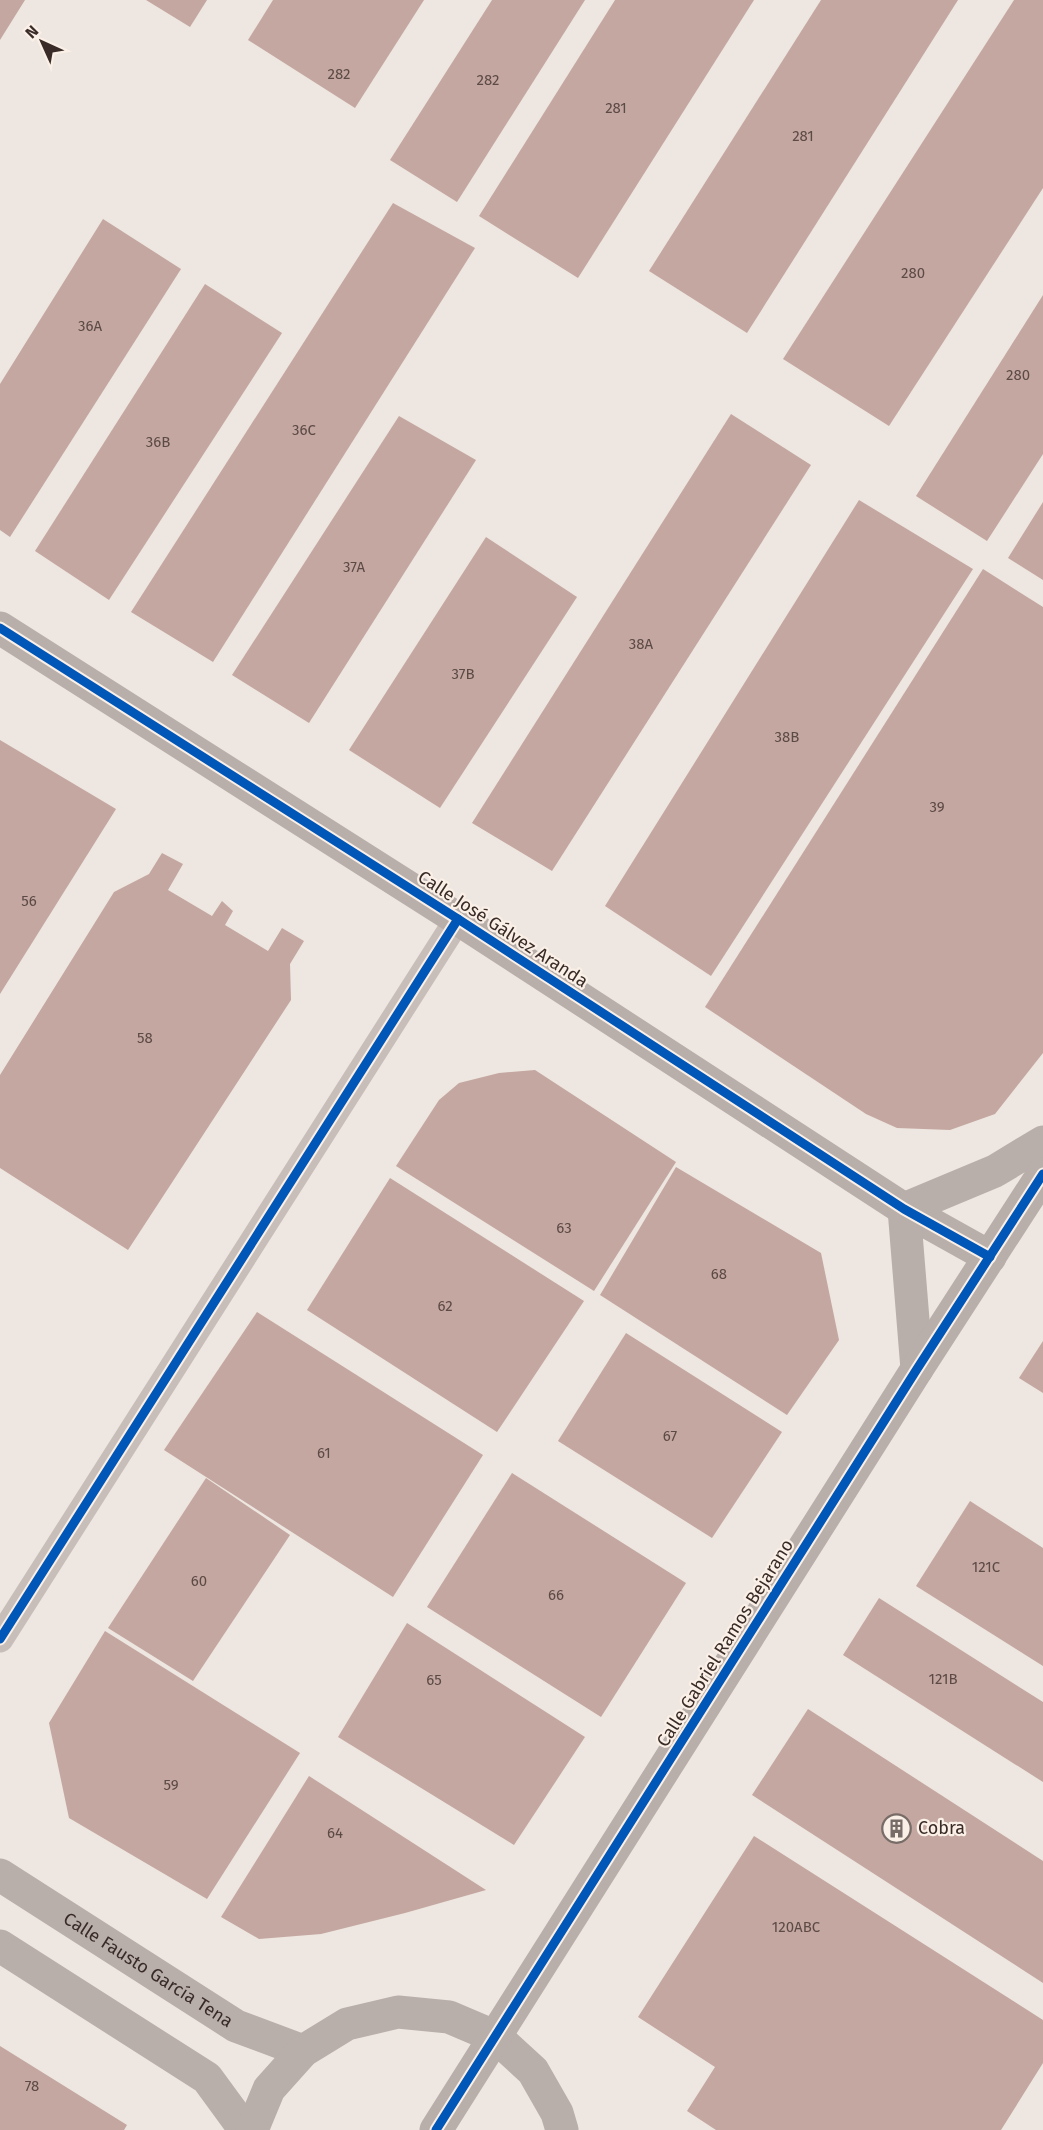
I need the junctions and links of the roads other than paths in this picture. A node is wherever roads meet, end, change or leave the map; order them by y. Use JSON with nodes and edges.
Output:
{"nodes":[{"id":1,"x":0,"y":628,"type":"edge"},
{"id":2,"x":458,"y":919,"type":"junction"},
{"id":3,"x":1043,"y":1142,"type":"edge"},
{"id":4,"x":1043,"y":1174,"type":"edge"},
{"id":5,"x":904,"y":1209,"type":"junction"},
{"id":6,"x":990,"y":1257,"type":"junction"},
{"id":7,"x":917,"y":1369,"type":"junction"},
{"id":8,"x":0,"y":1639,"type":"edge"},
{"id":9,"x":0,"y":1875,"type":"edge"},
{"id":10,"x":0,"y":1946,"type":"edge"},
{"id":11,"x":496,"y":2037,"type":"junction"},
{"id":12,"x":303,"y":2050,"type":"junction"},
{"id":13,"x":245,"y":2130,"type":"edge"},
{"id":14,"x":252,"y":2130,"type":"edge"},
{"id":15,"x":436,"y":2130,"type":"edge"},
{"id":16,"x":562,"y":2130,"type":"edge"}],
"edges":[{"from":1,"to":2,"type":"street","name":"Calle José Gálvez Aranda"},
{"from":2,"to":5,"type":"street","name":"Calle José Gálvez Aranda"},
{"from":2,"to":8,"type":"street"},
{"from":3,"to":5,"type":"street"},
{"from":4,"to":6,"type":"street","name":"Calle Gabriel Ramos Bejarano"},
{"from":5,"to":6,"type":"street","name":"Calle José Gálvez Aranda"},
{"from":5,"to":7,"type":"street"},
{"from":6,"to":7,"type":"street","name":"Calle Gabriel Ramos Bejarano"},
{"from":7,"to":11,"type":"street","name":"Calle Gabriel Ramos Bejarano"},
{"from":9,"to":12,"type":"street","name":"Calle Fausto García Tena"},
{"from":10,"to":13,"type":"street"},
{"from":11,"to":12,"type":"street"},
{"from":11,"to":15,"type":"street","name":"Calle Gabriel Ramos Bejarano"},
{"from":11,"to":16,"type":"street"},
{"from":12,"to":14,"type":"street"}]}
